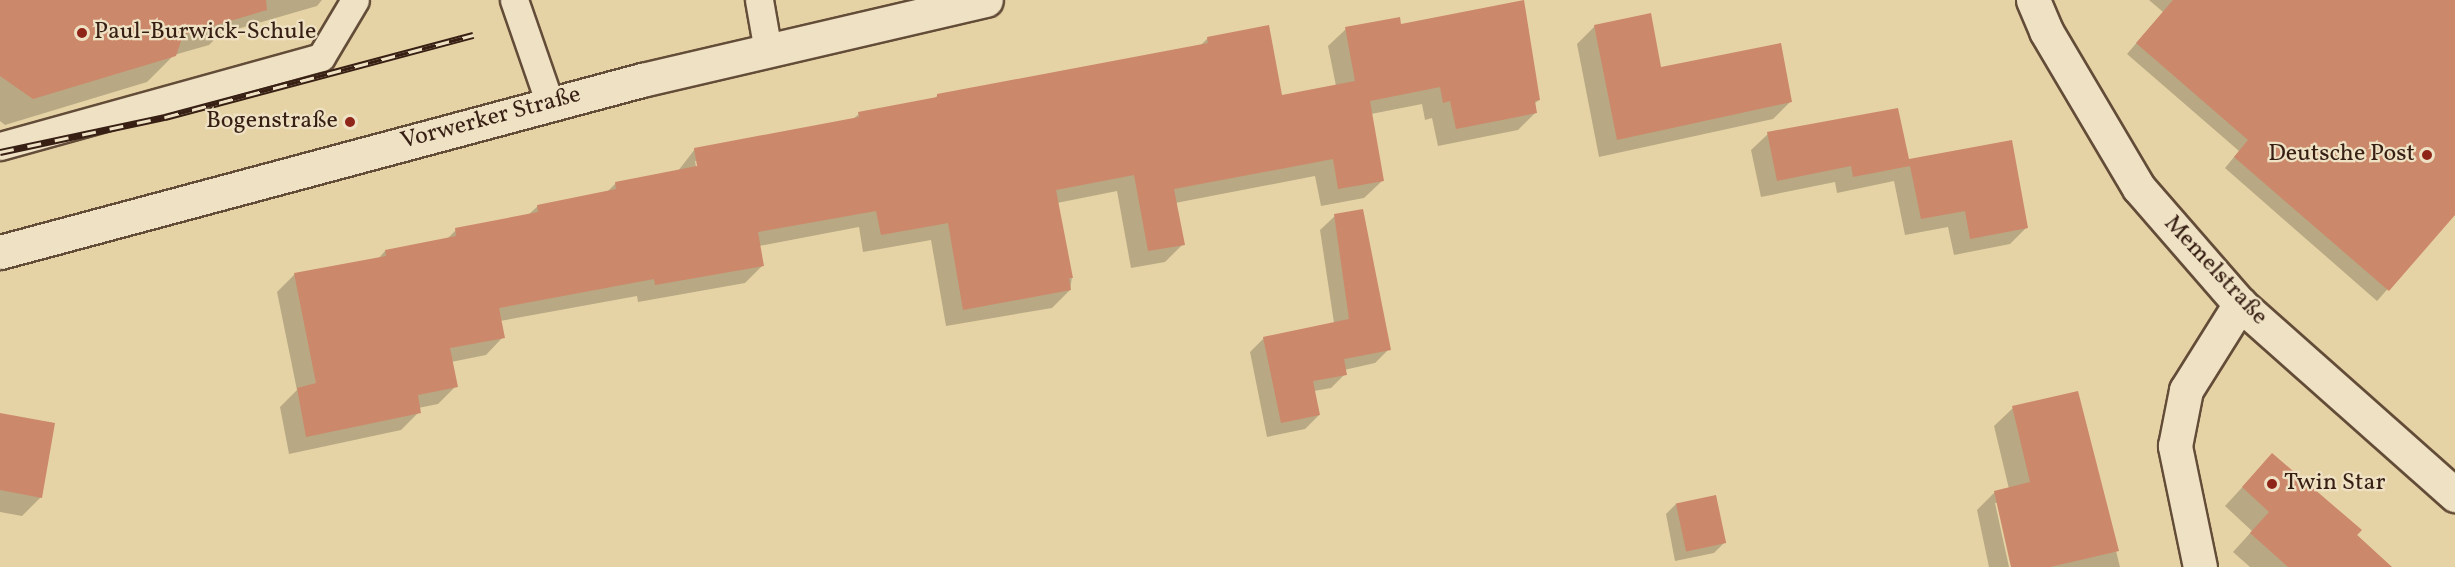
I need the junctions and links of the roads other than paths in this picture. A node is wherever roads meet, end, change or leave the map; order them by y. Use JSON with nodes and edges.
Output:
{"nodes":[{"id":1,"x":356,"y":0,"type":"edge"},
{"id":2,"x":514,"y":0,"type":"edge"},
{"id":3,"x":759,"y":0,"type":"edge"},
{"id":4,"x":986,"y":0,"type":"edge"},
{"id":5,"x":2033,"y":0,"type":"edge"},
{"id":6,"x":768,"y":51,"type":"junction"},
{"id":7,"x":550,"y":104,"type":"junction"},
{"id":8,"x":0,"y":146,"type":"edge"},
{"id":9,"x":0,"y":252,"type":"edge"},
{"id":10,"x":2240,"y":304,"type":"junction"},
{"id":11,"x":2455,"y":495,"type":"edge"},
{"id":12,"x":2200,"y":567,"type":"edge"}],
"edges":[{"from":1,"to":8,"type":"lane"},
{"from":2,"to":7,"type":"lane"},
{"from":3,"to":6,"type":"lane"},
{"from":4,"to":6,"type":"street","name":"Vorwerker Straße"},
{"from":5,"to":10,"type":"street","name":"Memelstraße"},
{"from":6,"to":7,"type":"street","name":"Vorwerker Straße"},
{"from":7,"to":9,"type":"street","name":"Vorwerker Straße"},
{"from":10,"to":11,"type":"street","name":"Memelstraße"},
{"from":10,"to":12,"type":"street"}]}
